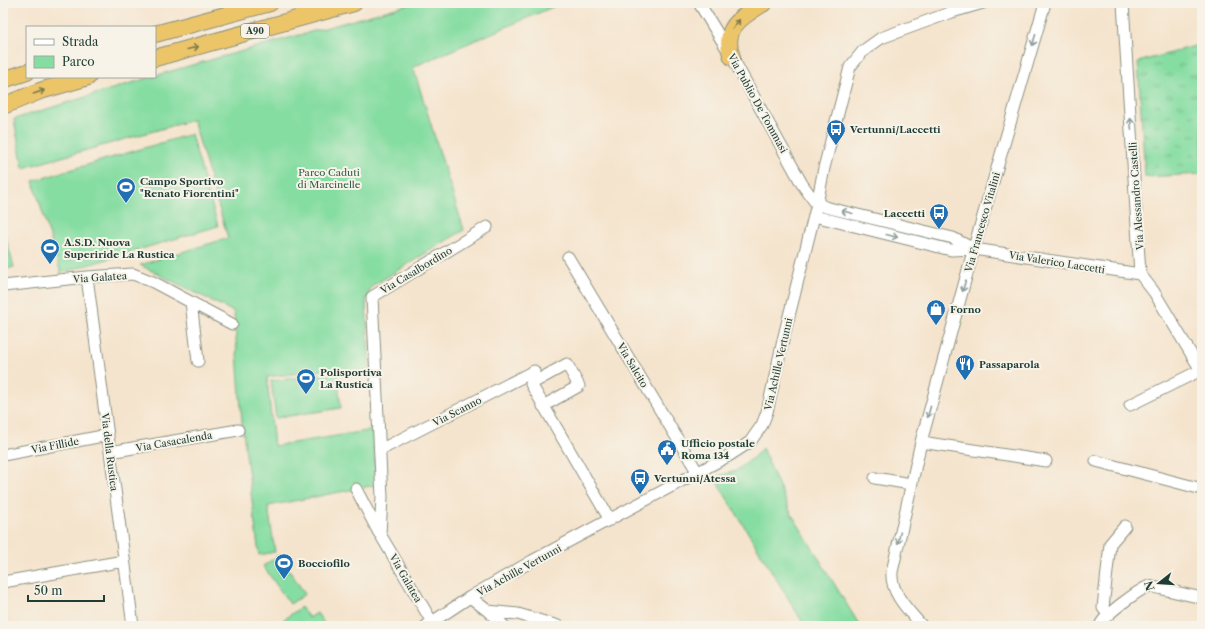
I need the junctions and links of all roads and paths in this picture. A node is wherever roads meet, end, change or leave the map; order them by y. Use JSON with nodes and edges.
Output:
{"nodes":[{"id":1,"x":270,"y":3,"type":"edge"},
{"id":2,"x":354,"y":3,"type":"edge"},
{"id":3,"x":699,"y":3,"type":"edge"},
{"id":4,"x":764,"y":3,"type":"edge"},
{"id":5,"x":982,"y":3,"type":"edge"},
{"id":6,"x":1044,"y":3,"type":"edge"},
{"id":7,"x":1123,"y":3,"type":"edge"},
{"id":8,"x":156,"y":34,"type":"edge"},
{"id":9,"x":732,"y":57,"type":"junction"},
{"id":10,"x":156,"y":58,"type":"edge"},
{"id":11,"x":26,"y":72,"type":"edge"},
{"id":12,"x":85,"y":78,"type":"edge"},
{"id":13,"x":3,"y":80,"type":"edge"},
{"id":14,"x":3,"y":106,"type":"edge"},
{"id":15,"x":816,"y":204,"type":"junction"},
{"id":16,"x":814,"y":216,"type":"junction"},
{"id":17,"x":869,"y":218,"type":"junction"},
{"id":18,"x":487,"y":227,"type":"dead end"},
{"id":19,"x":866,"y":229,"type":"junction"},
{"id":20,"x":953,"y":238,"type":"junction"},
{"id":21,"x":974,"y":248,"type":"junction"},
{"id":22,"x":951,"y":250,"type":"junction"},
{"id":23,"x":568,"y":257,"type":"dead end"},
{"id":24,"x":1140,"y":274,"type":"junction"},
{"id":25,"x":87,"y":277,"type":"junction"},
{"id":26,"x":3,"y":286,"type":"edge"},
{"id":27,"x":191,"y":302,"type":"junction"},
{"id":28,"x":232,"y":324,"type":"dead end"},
{"id":29,"x":198,"y":361,"type":"dead end"},
{"id":30,"x":534,"y":371,"type":"dead end"},
{"id":31,"x":1201,"y":371,"type":"edge"},
{"id":32,"x":1130,"y":405,"type":"dead end"},
{"id":33,"x":543,"y":406,"type":"dead end"},
{"id":34,"x":238,"y":430,"type":"dead end"},
{"id":35,"x":108,"y":435,"type":"junction"},
{"id":36,"x":921,"y":442,"type":"junction"},
{"id":37,"x":380,"y":450,"type":"junction"},
{"id":38,"x":110,"y":452,"type":"junction"},
{"id":39,"x":3,"y":455,"type":"edge"},
{"id":40,"x":1046,"y":461,"type":"dead end"},
{"id":41,"x":1096,"y":461,"type":"dead end"},
{"id":42,"x":698,"y":472,"type":"junction"},
{"id":43,"x":875,"y":478,"type":"dead end"},
{"id":44,"x":911,"y":484,"type":"junction"},
{"id":45,"x":1202,"y":489,"type":"edge"},
{"id":46,"x":356,"y":490,"type":"dead end"},
{"id":47,"x":610,"y":520,"type":"junction"},
{"id":48,"x":1125,"y":526,"type":"dead end"},
{"id":49,"x":380,"y":534,"type":"junction"},
{"id":50,"x":124,"y":561,"type":"junction"},
{"id":51,"x":3,"y":582,"type":"edge"},
{"id":52,"x":470,"y":597,"type":"junction"},
{"id":53,"x":1202,"y":598,"type":"edge"},
{"id":54,"x":488,"y":611,"type":"junction"},
{"id":55,"x":1108,"y":614,"type":"junction"},
{"id":56,"x":429,"y":624,"type":"edge"},
{"id":57,"x":133,"y":626,"type":"edge"},
{"id":58,"x":504,"y":626,"type":"edge"},
{"id":59,"x":558,"y":626,"type":"edge"},
{"id":60,"x":922,"y":626,"type":"edge"},
{"id":61,"x":1100,"y":626,"type":"edge"}],
"edges":[{"from":1,"to":8,"type":"highway","number":"A90"},
{"from":10,"to":2,"type":"highway","number":"A90","one_way":true},
{"from":3,"to":9,"type":"street","name":"Via Publio De Tommasi"},
{"from":9,"to":4,"type":"highway","one_way":true},
{"from":5,"to":15,"type":"street","name":"Via Achille Vertunni"},
{"from":6,"to":21,"type":"street","name":"Via Francesco Vitalini","one_way":true},
{"from":24,"to":7,"type":"street","name":"Via Alessandro Castelli","one_way":true},
{"from":9,"to":15,"type":"street","name":"Via Publio De Tommasi"},
{"from":11,"to":13,"type":"highway"},
{"from":14,"to":12,"type":"highway","one_way":true},
{"from":15,"to":16,"type":"street","name":"Via Achille Vertunni"},
{"from":17,"to":15,"type":"street","name":"Via Valerico Laccetti","one_way":true},
{"from":16,"to":19,"type":"street","name":"Via Valerico Laccetti"},
{"from":16,"to":42,"type":"street","name":"Via Achille Vertunni"},
{"from":17,"to":19,"type":"street"},
{"from":17,"to":20,"type":"street","name":"Via Valerico Laccetti"},
{"from":18,"to":37,"type":"street","name":"Via Casalbordino"},
{"from":19,"to":22,"type":"street","name":"Via Valerico Laccetti","one_way":true},
{"from":20,"to":21,"type":"street","name":"Via Valerico Laccetti"},
{"from":20,"to":22,"type":"street"},
{"from":21,"to":22,"type":"street","name":"Via Valerico Laccetti"},
{"from":21,"to":24,"type":"street","name":"Via Valerico Laccetti"},
{"from":21,"to":36,"type":"street","name":"Via Francesco Vitalini","one_way":true},
{"from":23,"to":42,"type":"street","name":"Via Salcito"},
{"from":24,"to":31,"type":"street"},
{"from":25,"to":26,"type":"street","name":"Via Galatea"},
{"from":25,"to":27,"type":"street","name":"Via Galatea"},
{"from":25,"to":35,"type":"street","name":"Via della Rustica"},
{"from":27,"to":28,"type":"street","name":"Via Galatea"},
{"from":27,"to":29,"type":"street"},
{"from":30,"to":37,"type":"street","name":"Via Scanno"},
{"from":31,"to":32,"type":"street"},
{"from":33,"to":47,"type":"street"},
{"from":34,"to":38,"type":"street","name":"Via Casacalenda"},
{"from":35,"to":38,"type":"street","name":"Via della Rustica"},
{"from":35,"to":39,"type":"street","name":"Via Fillide"},
{"from":36,"to":40,"type":"street"},
{"from":36,"to":44,"type":"street","name":"Via Francesco Vitalini"},
{"from":37,"to":49,"type":"street","name":"Via Casalbordino"},
{"from":38,"to":50,"type":"street","name":"Via della Rustica"},
{"from":41,"to":45,"type":"street"},
{"from":42,"to":47,"type":"street","name":"Via Achille Vertunni"},
{"from":43,"to":44,"type":"street"},
{"from":44,"to":60,"type":"street","name":"Via Francesco Vitalini","one_way":true},
{"from":46,"to":49,"type":"street","name":"Via Galatea"},
{"from":47,"to":52,"type":"street","name":"Via Achille Vertunni"},
{"from":48,"to":55,"type":"street"},
{"from":49,"to":56,"type":"street","name":"Via Galatea"},
{"from":50,"to":51,"type":"street"},
{"from":50,"to":57,"type":"street","name":"Via della Rustica"},
{"from":52,"to":54,"type":"street"},
{"from":52,"to":56,"type":"street","name":"Via Achille Vertunni"},
{"from":53,"to":55,"type":"street"},
{"from":54,"to":58,"type":"street"},
{"from":54,"to":59,"type":"street"},
{"from":55,"to":61,"type":"street"}]}
